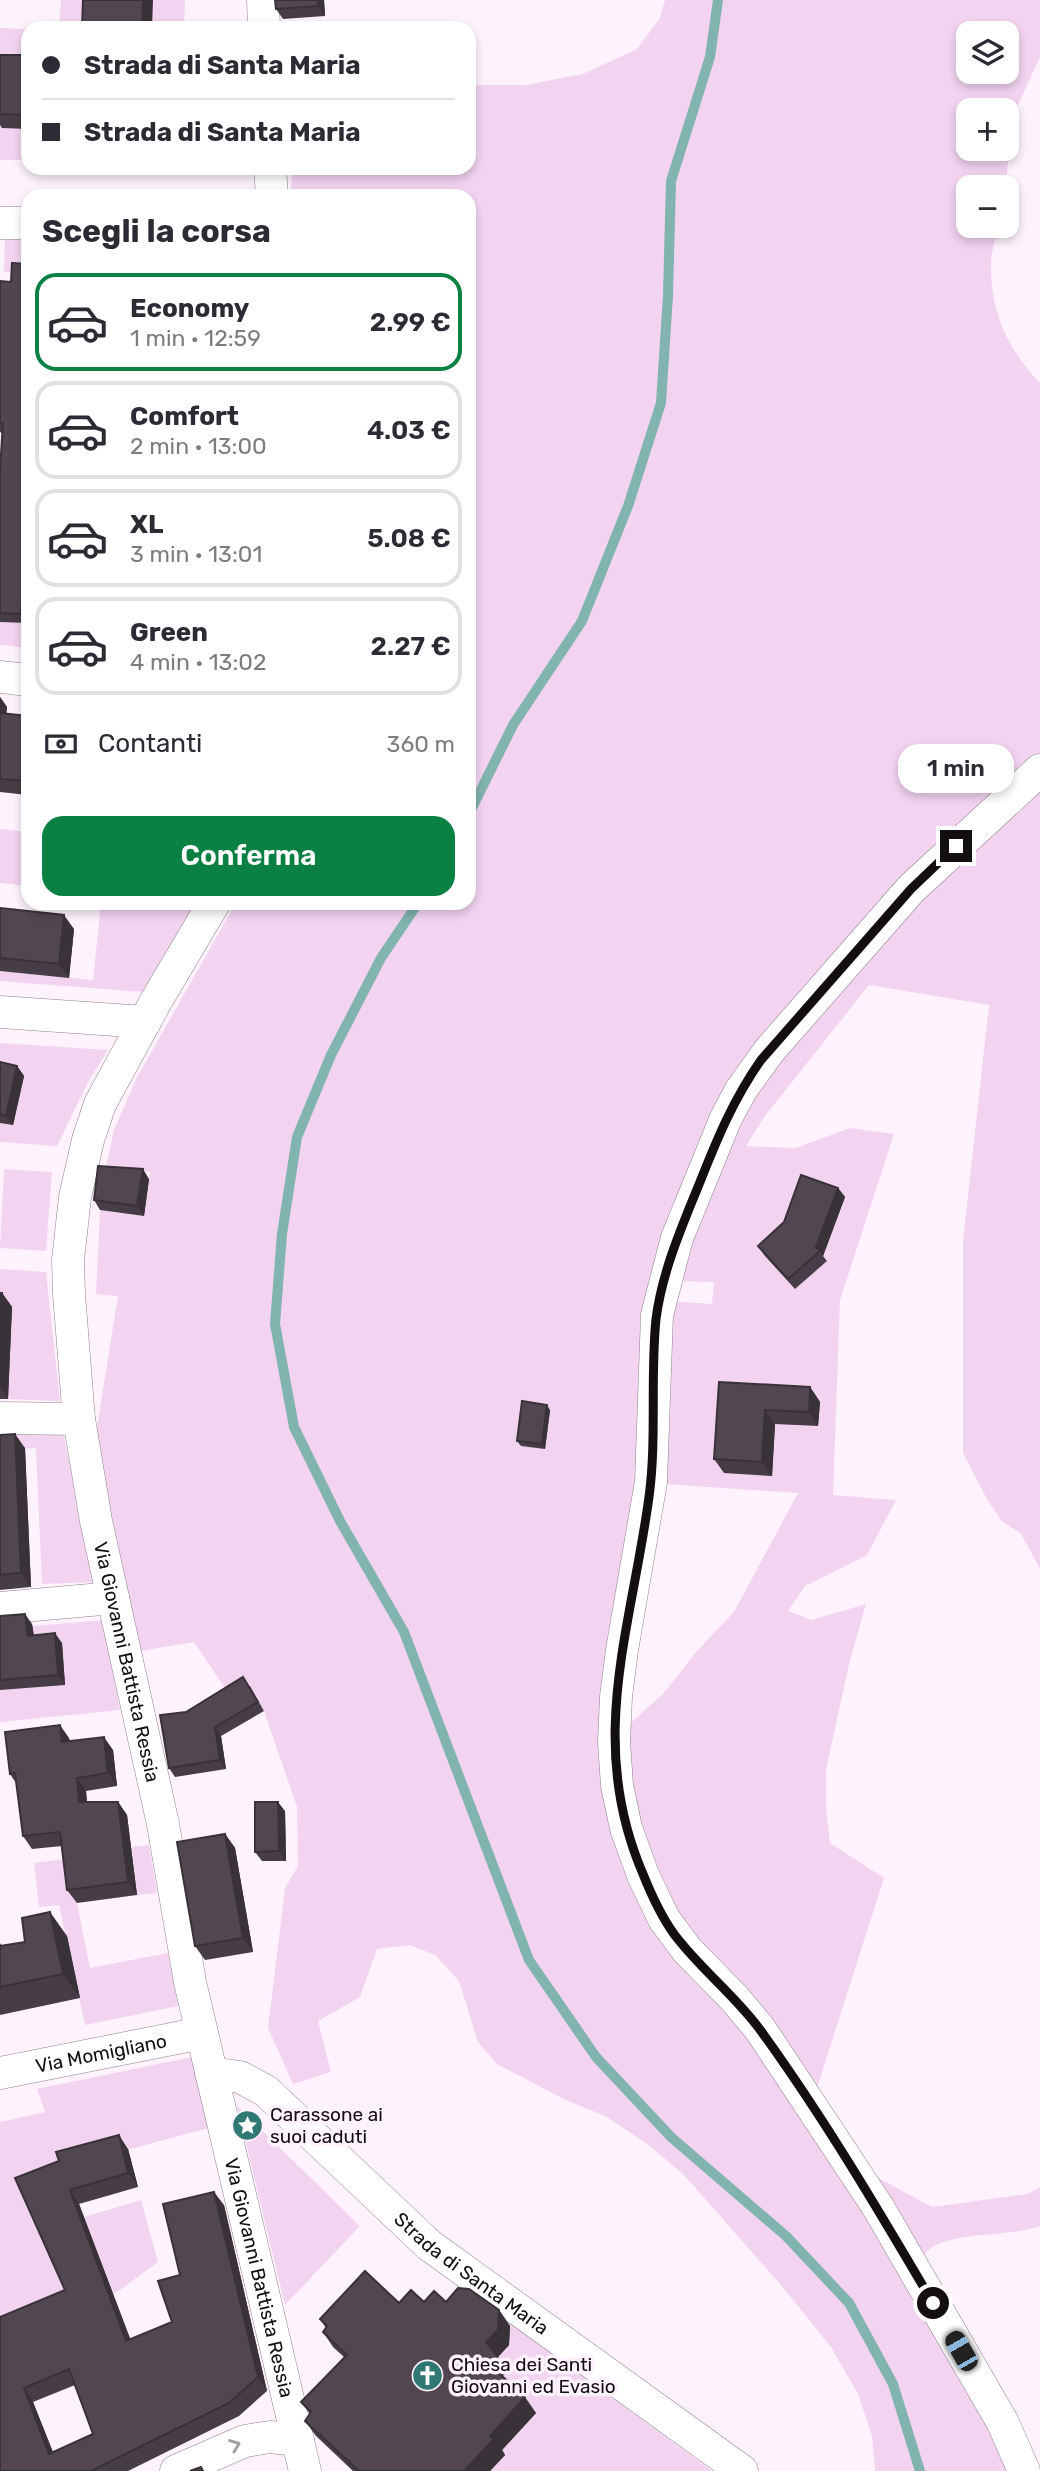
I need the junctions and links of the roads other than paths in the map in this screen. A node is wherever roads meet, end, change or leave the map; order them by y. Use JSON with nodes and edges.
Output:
{"nodes":[{"id":1,"x":263,"y":0,"type":"edge"},
{"id":2,"x":264,"y":21,"type":"edge"},
{"id":3,"x":0,"y":223,"type":"edge"},
{"id":4,"x":21,"y":223,"type":"edge"},
{"id":5,"x":0,"y":677,"type":"edge"},
{"id":6,"x":21,"y":679,"type":"edge"},
{"id":7,"x":1040,"y":770,"type":"edge"},
{"id":8,"x":210,"y":910,"type":"edge"},
{"id":9,"x":0,"y":1012,"type":"edge"},
{"id":10,"x":145,"y":1021,"type":"junction"},
{"id":11,"x":0,"y":1418,"type":"edge"},
{"id":12,"x":79,"y":1419,"type":"junction"},
{"id":13,"x":113,"y":1598,"type":"junction"},
{"id":14,"x":0,"y":1608,"type":"edge"},
{"id":15,"x":202,"y":2034,"type":"junction"},
{"id":16,"x":0,"y":2073,"type":"edge"},
{"id":17,"x":211,"y":2073,"type":"junction"},
{"id":18,"x":298,"y":2440,"type":"junction"},
{"id":19,"x":176,"y":2471,"type":"edge"},
{"id":20,"x":305,"y":2471,"type":"edge"},
{"id":21,"x":741,"y":2471,"type":"edge"},
{"id":22,"x":1024,"y":2471,"type":"edge"}],
"edges":[{"from":1,"to":2,"type":"street"},
{"from":3,"to":4,"type":"street"},
{"from":5,"to":6,"type":"street"},
{"from":7,"to":22,"type":"street"},
{"from":8,"to":10,"type":"street","name":"Via Giovanni Battista Ressia"},
{"from":9,"to":10,"type":"street"},
{"from":10,"to":12,"type":"street","name":"Via Giovanni Battista Ressia"},
{"from":11,"to":12,"type":"street"},
{"from":12,"to":13,"type":"street","name":"Via Giovanni Battista Ressia"},
{"from":13,"to":14,"type":"street"},
{"from":13,"to":15,"type":"street","name":"Via Giovanni Battista Ressia"},
{"from":15,"to":16,"type":"street","name":"Via Momigliano"},
{"from":15,"to":17,"type":"street","name":"Via Giovanni Battista Ressia"},
{"from":17,"to":18,"type":"street","name":"Via Giovanni Battista Ressia"},
{"from":17,"to":21,"type":"street","name":"Strada di Santa Maria"},
{"from":19,"to":18,"type":"street","one_way":true},
{"from":18,"to":20,"type":"street","name":"Via Giovanni Battista Ressia"}]}
